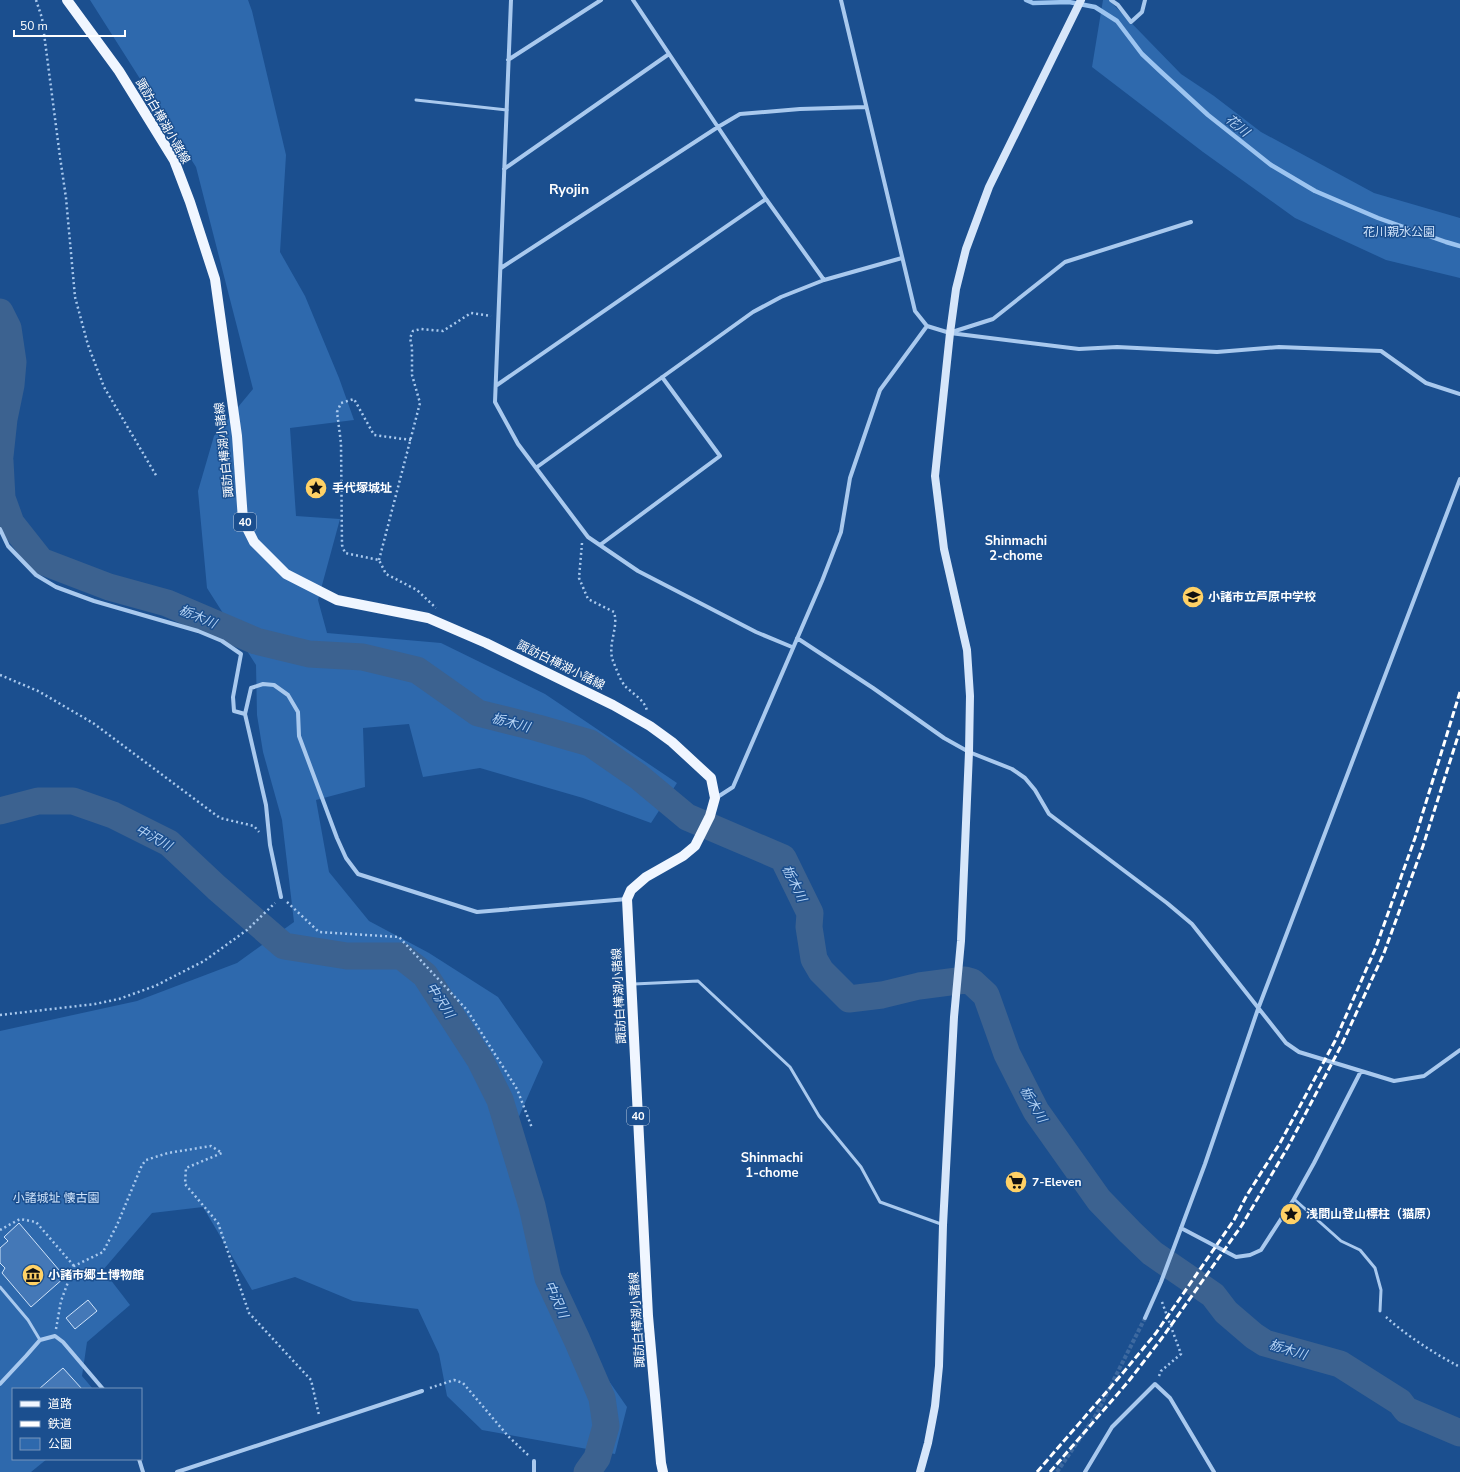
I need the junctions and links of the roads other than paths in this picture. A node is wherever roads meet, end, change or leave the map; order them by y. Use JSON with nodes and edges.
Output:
{"nodes":[{"id":1,"x":66,"y":0,"type":"edge"},
{"id":2,"x":511,"y":0,"type":"edge"},
{"id":3,"x":601,"y":0,"type":"edge"},
{"id":4,"x":633,"y":0,"type":"edge"},
{"id":5,"x":841,"y":0,"type":"edge"},
{"id":6,"x":1081,"y":0,"type":"edge"},
{"id":7,"x":1111,"y":0,"type":"edge"},
{"id":8,"x":1145,"y":0,"type":"edge"},
{"id":9,"x":669,"y":54,"type":"junction"},
{"id":10,"x":508,"y":60,"type":"junction"},
{"id":11,"x":416,"y":100,"type":"dead end"},
{"id":12,"x":866,"y":107,"type":"junction"},
{"id":13,"x":507,"y":110,"type":"junction"},
{"id":14,"x":718,"y":127,"type":"junction"},
{"id":15,"x":504,"y":169,"type":"junction"},
{"id":16,"x":766,"y":199,"type":"junction"},
{"id":17,"x":1191,"y":222,"type":"dead end"},
{"id":18,"x":902,"y":258,"type":"junction"},
{"id":19,"x":501,"y":268,"type":"junction"},
{"id":20,"x":824,"y":280,"type":"junction"},
{"id":21,"x":927,"y":326,"type":"junction"},
{"id":22,"x":950,"y":333,"type":"junction"},
{"id":23,"x":662,"y":377,"type":"junction"},
{"id":24,"x":497,"y":385,"type":"junction"},
{"id":25,"x":1460,"y":394,"type":"edge"},
{"id":26,"x":537,"y":467,"type":"junction"},
{"id":27,"x":1460,"y":479,"type":"edge"},
{"id":28,"x":0,"y":529,"type":"edge"},
{"id":29,"x":600,"y":545,"type":"junction"},
{"id":30,"x":797,"y":638,"type":"junction"},
{"id":31,"x":792,"y":647,"type":"junction"},
{"id":32,"x":245,"y":714,"type":"junction"},
{"id":33,"x":969,"y":752,"type":"junction"},
{"id":34,"x":715,"y":798,"type":"junction"},
{"id":35,"x":281,"y":897,"type":"road end"},
{"id":36,"x":627,"y":899,"type":"junction"},
{"id":37,"x":632,"y":984,"type":"junction"},
{"id":38,"x":1258,"y":1009,"type":"junction"},
{"id":39,"x":1460,"y":1050,"type":"edge"},
{"id":40,"x":1361,"y":1071,"type":"junction"},
{"id":41,"x":1294,"y":1199,"type":"junction"},
{"id":42,"x":943,"y":1225,"type":"junction"},
{"id":43,"x":1181,"y":1228,"type":"junction"},
{"id":44,"x":0,"y":1287,"type":"edge"},
{"id":45,"x":1380,"y":1311,"type":"road end"},
{"id":46,"x":1145,"y":1318,"type":"tunnel mouth"},
{"id":47,"x":40,"y":1340,"type":"junction"},
{"id":48,"x":0,"y":1384,"type":"edge"},
{"id":49,"x":102,"y":1388,"type":"edge"},
{"id":50,"x":422,"y":1391,"type":"road end"},
{"id":51,"x":139,"y":1460,"type":"edge"},
{"id":52,"x":534,"y":1461,"type":"road end"},
{"id":53,"x":144,"y":1472,"type":"edge"},
{"id":54,"x":177,"y":1472,"type":"edge"},
{"id":55,"x":534,"y":1472,"type":"edge"},
{"id":56,"x":663,"y":1472,"type":"edge"},
{"id":57,"x":920,"y":1472,"type":"edge"},
{"id":58,"x":1085,"y":1472,"type":"edge"},
{"id":59,"x":1214,"y":1472,"type":"edge"}],
"edges":[{"from":1,"to":34,"type":"main road","name":"諏訪白樺湖小諸線","number":"40"},
{"from":2,"to":10,"type":"street"},
{"from":3,"to":10,"type":"street"},
{"from":4,"to":9,"type":"street"},
{"from":5,"to":12,"type":"street"},
{"from":6,"to":22,"type":"street"},
{"from":7,"to":8,"type":"street"},
{"from":9,"to":14,"type":"street"},
{"from":9,"to":15,"type":"street"},
{"from":10,"to":13,"type":"street"},
{"from":11,"to":13,"type":"lane"},
{"from":12,"to":14,"type":"street"},
{"from":12,"to":18,"type":"street"},
{"from":13,"to":15,"type":"street"},
{"from":14,"to":16,"type":"street"},
{"from":14,"to":19,"type":"street"},
{"from":15,"to":19,"type":"street"},
{"from":16,"to":20,"type":"street"},
{"from":16,"to":24,"type":"street"},
{"from":17,"to":22,"type":"street"},
{"from":18,"to":20,"type":"street"},
{"from":18,"to":21,"type":"street"},
{"from":19,"to":24,"type":"street"},
{"from":20,"to":23,"type":"street"},
{"from":21,"to":22,"type":"street"},
{"from":21,"to":30,"type":"street"},
{"from":22,"to":25,"type":"street"},
{"from":22,"to":33,"type":"street"},
{"from":23,"to":26,"type":"street"},
{"from":23,"to":29,"type":"street"},
{"from":24,"to":26,"type":"street"},
{"from":26,"to":29,"type":"street"},
{"from":27,"to":38,"type":"street"},
{"from":28,"to":32,"type":"street"},
{"from":29,"to":31,"type":"street"},
{"from":30,"to":31,"type":"street"},
{"from":30,"to":33,"type":"street"},
{"from":31,"to":34,"type":"street"},
{"from":32,"to":35,"type":"street"},
{"from":32,"to":36,"type":"street"},
{"from":33,"to":38,"type":"street"},
{"from":33,"to":42,"type":"street"},
{"from":34,"to":36,"type":"main road","name":"諏訪白樺湖小諸線","number":"40"},
{"from":36,"to":37,"type":"main road","name":"諏訪白樺湖小諸線","number":"40"},
{"from":37,"to":42,"type":"lane"},
{"from":37,"to":56,"type":"main road","name":"諏訪白樺湖小諸線","number":"40"},
{"from":38,"to":40,"type":"street"},
{"from":38,"to":43,"type":"street"},
{"from":39,"to":40,"type":"street"},
{"from":40,"to":41,"type":"street"},
{"from":41,"to":43,"type":"street"},
{"from":41,"to":45,"type":"lane"},
{"from":42,"to":57,"type":"street"},
{"from":43,"to":46,"type":"street"},
{"from":44,"to":47,"type":"lane"},
{"from":47,"to":48,"type":"street"},
{"from":47,"to":49,"type":"street"},
{"from":50,"to":54,"type":"street"},
{"from":51,"to":53,"type":"street"},
{"from":52,"to":55,"type":"street"},
{"from":58,"to":59,"type":"street"}]}
